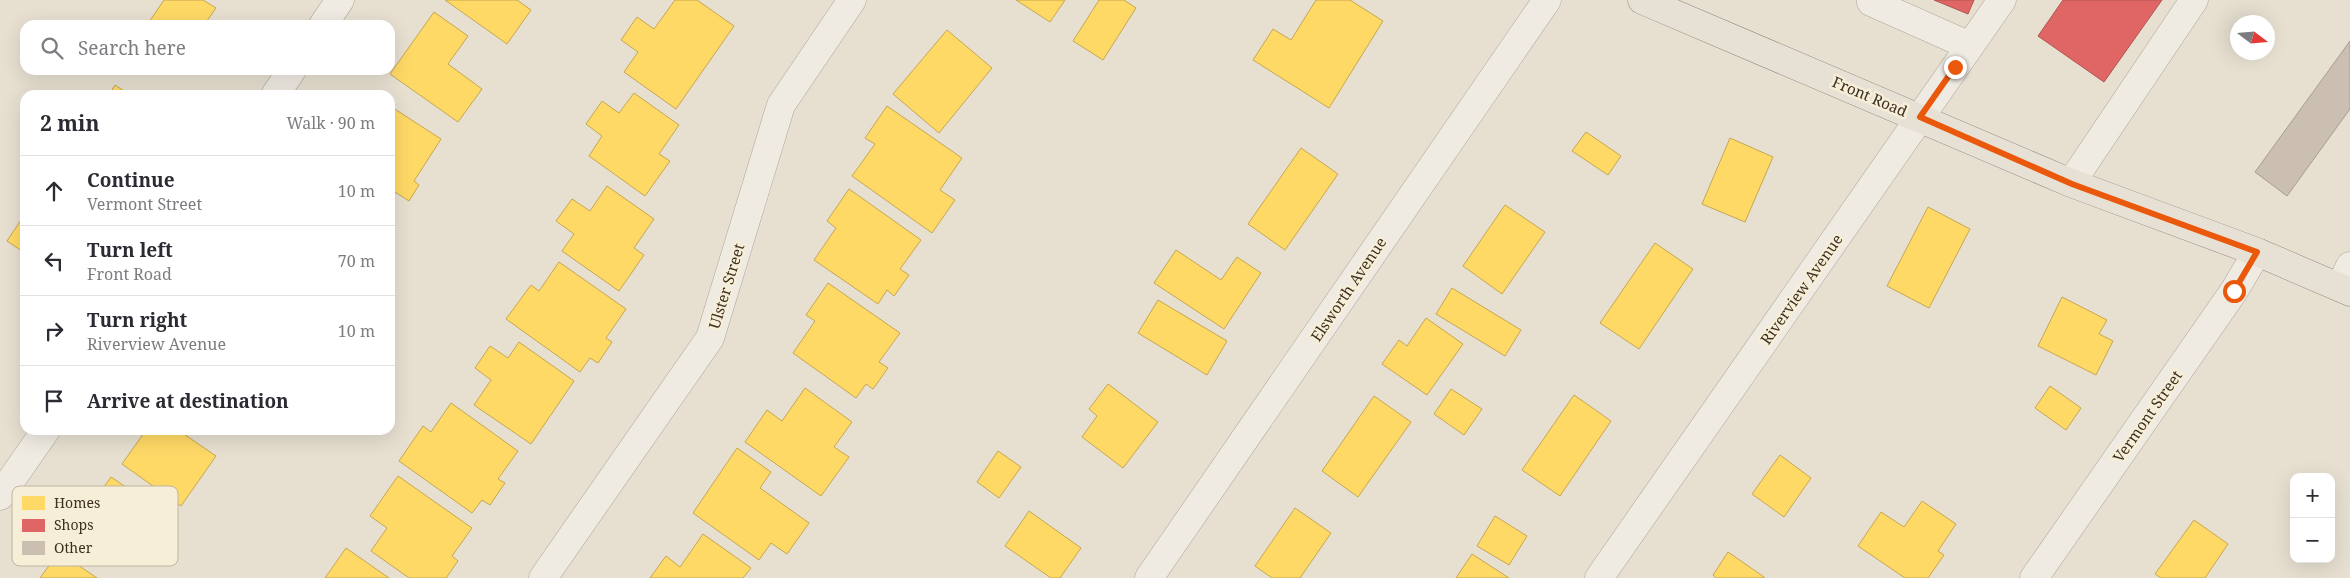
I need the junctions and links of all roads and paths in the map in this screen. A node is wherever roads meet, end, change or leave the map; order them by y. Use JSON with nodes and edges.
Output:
{"nodes":[{"id":1,"x":340,"y":0,"type":"edge"},
{"id":2,"x":852,"y":0,"type":"edge"},
{"id":3,"x":1547,"y":0,"type":"edge"},
{"id":4,"x":1642,"y":0,"type":"edge"},
{"id":5,"x":2002,"y":0,"type":"edge"},
{"id":6,"x":2194,"y":0,"type":"edge"},
{"id":7,"x":1870,"y":2,"type":"dead end"},
{"id":8,"x":1672,"y":6,"type":"edge"},
{"id":9,"x":326,"y":20,"type":"edge"},
{"id":10,"x":1970,"y":46,"type":"junction"},
{"id":11,"x":289,"y":75,"type":"edge"},
{"id":12,"x":278,"y":90,"type":"edge"},
{"id":13,"x":1920,"y":117,"type":"junction"},
{"id":14,"x":2072,"y":184,"type":"junction"},
{"id":15,"x":2257,"y":252,"type":"junction"},
{"id":16,"x":2347,"y":282,"type":"edge"},
{"id":17,"x":43,"y":435,"type":"edge"},
{"id":18,"x":0,"y":496,"type":"edge"},
{"id":19,"x":543,"y":578,"type":"edge"},
{"id":20,"x":1150,"y":578,"type":"edge"},
{"id":21,"x":1599,"y":578,"type":"edge"},
{"id":22,"x":2034,"y":578,"type":"edge"}],
"edges":[{"from":1,"to":9,"type":"street"},
{"from":2,"to":19,"type":"street","name":"Ulster Street"},
{"from":3,"to":20,"type":"street","name":"Elsworth Avenue"},
{"from":4,"to":8,"type":"main road","name":"Front Road"},
{"from":5,"to":10,"type":"street","name":"Riverview Avenue"},
{"from":6,"to":14,"type":"street"},
{"from":7,"to":10,"type":"street"},
{"from":8,"to":13,"type":"main road","name":"Front Road"},
{"from":10,"to":13,"type":"street","name":"Riverview Avenue"},
{"from":11,"to":12,"type":"street"},
{"from":13,"to":14,"type":"main road","name":"Front Road"},
{"from":13,"to":21,"type":"street","name":"Riverview Avenue"},
{"from":14,"to":15,"type":"main road","name":"Front Road"},
{"from":15,"to":16,"type":"main road","name":"Front Road"},
{"from":15,"to":22,"type":"street","name":"Vermont Street"},
{"from":17,"to":18,"type":"street"}]}
